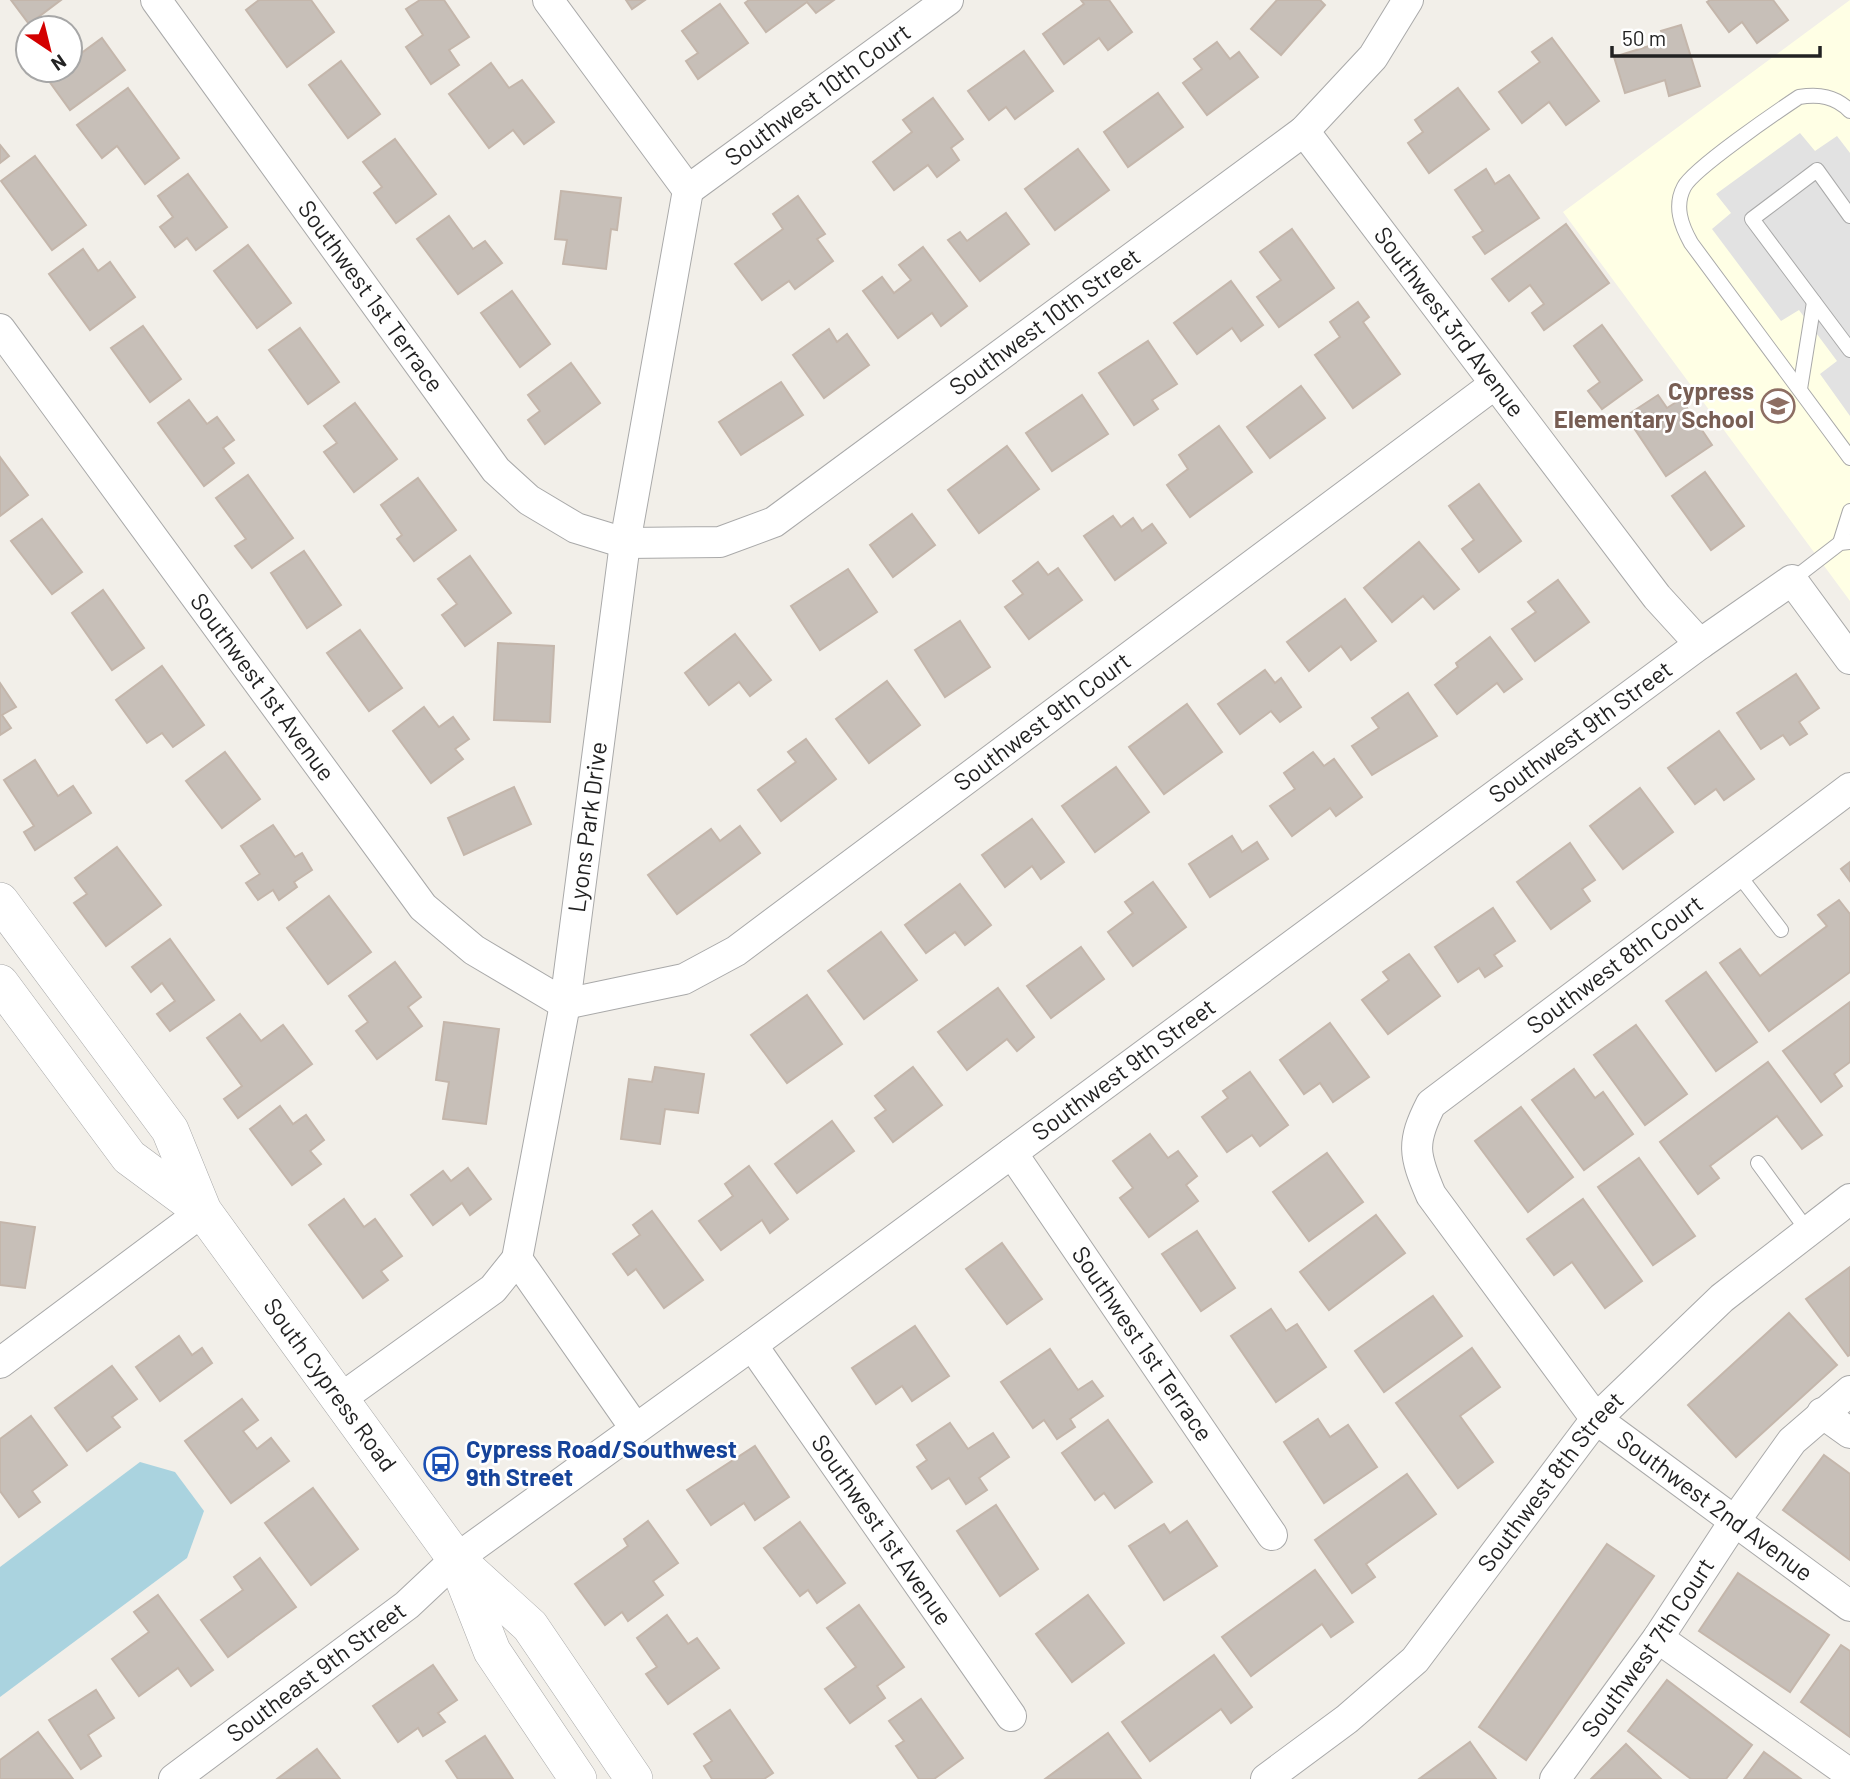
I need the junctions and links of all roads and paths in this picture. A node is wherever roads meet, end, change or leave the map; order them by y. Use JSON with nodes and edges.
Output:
{"nodes":[{"id":1,"x":156,"y":0,"type":"edge"},
{"id":2,"x":548,"y":0,"type":"edge"},
{"id":3,"x":948,"y":0,"type":"edge"},
{"id":4,"x":1408,"y":0,"type":"edge"},
{"id":5,"x":1850,"y":111,"type":"edge"},
{"id":6,"x":1304,"y":131,"type":"junction"},
{"id":7,"x":688,"y":190,"type":"junction"},
{"id":8,"x":1850,"y":216,"type":"edge"},
{"id":9,"x":1814,"y":302,"type":"junction"},
{"id":10,"x":0,"y":329,"type":"edge"},
{"id":11,"x":1850,"y":350,"type":"edge"},
{"id":12,"x":1495,"y":384,"type":"junction"},
{"id":13,"x":1800,"y":389,"type":"junction"},
{"id":14,"x":1850,"y":458,"type":"edge"},
{"id":15,"x":1850,"y":511,"type":"edge"},
{"id":16,"x":1845,"y":542,"type":"edge"},
{"id":17,"x":625,"y":543,"type":"junction"},
{"id":18,"x":1791,"y":580,"type":"junction"},
{"id":19,"x":1700,"y":644,"type":"junction"},
{"id":20,"x":1845,"y":644,"type":"edge"},
{"id":21,"x":1850,"y":788,"type":"edge"},
{"id":22,"x":1738,"y":874,"type":"junction"},
{"id":23,"x":0,"y":901,"type":"edge"},
{"id":24,"x":1781,"y":930,"type":"dead end"},
{"id":25,"x":0,"y":983,"type":"edge"},
{"id":26,"x":565,"y":1004,"type":"junction"},
{"id":27,"x":1012,"y":1153,"type":"junction"},
{"id":28,"x":1758,"y":1163,"type":"dead end"},
{"id":29,"x":1417,"y":1164,"type":"joint"},
{"id":30,"x":1850,"y":1199,"type":"edge"},
{"id":31,"x":203,"y":1211,"type":"junction"},
{"id":32,"x":1807,"y":1230,"type":"junction"},
{"id":33,"x":517,"y":1259,"type":"junction"},
{"id":34,"x":752,"y":1345,"type":"junction"},
{"id":35,"x":0,"y":1363,"type":"edge"},
{"id":36,"x":1850,"y":1391,"type":"edge"},
{"id":37,"x":340,"y":1399,"type":"junction"},
{"id":38,"x":1822,"y":1413,"type":"junction"},
{"id":39,"x":1596,"y":1419,"type":"junction"},
{"id":40,"x":635,"y":1428,"type":"junction"},
{"id":41,"x":1850,"y":1433,"type":"edge"},
{"id":42,"x":1734,"y":1522,"type":"junction"},
{"id":43,"x":1272,"y":1535,"type":"dead end"},
{"id":44,"x":456,"y":1559,"type":"junction"},
{"id":45,"x":1850,"y":1606,"type":"edge"},
{"id":46,"x":1658,"y":1637,"type":"junction"},
{"id":47,"x":1011,"y":1716,"type":"dead end"},
{"id":48,"x":1850,"y":1774,"type":"edge"},
{"id":49,"x":174,"y":1779,"type":"edge"},
{"id":50,"x":578,"y":1779,"type":"edge"},
{"id":51,"x":634,"y":1779,"type":"edge"},
{"id":52,"x":1266,"y":1779,"type":"edge"},
{"id":53,"x":1555,"y":1779,"type":"edge"}],
"edges":[{"from":1,"to":17,"type":"street","name":"Southwest 1st Terrace"},
{"from":2,"to":7,"type":"street"},
{"from":3,"to":7,"type":"street","name":"Southwest 10th Court"},
{"from":4,"to":6,"type":"street","name":"Southwest 10th Street"},
{"from":5,"to":13,"type":"lane"},
{"from":6,"to":12,"type":"street","name":"Southwest 3rd Avenue"},
{"from":6,"to":17,"type":"street","name":"Southwest 10th Street"},
{"from":7,"to":17,"type":"street","name":"Lyons Park Drive"},
{"from":8,"to":9,"type":"lane"},
{"from":9,"to":11,"type":"lane"},
{"from":9,"to":13,"type":"lane"},
{"from":10,"to":26,"type":"street","name":"Southwest 1st Avenue"},
{"from":12,"to":19,"type":"street","name":"Southwest 3rd Avenue"},
{"from":12,"to":26,"type":"street","name":"Southwest 9th Court"},
{"from":13,"to":14,"type":"lane"},
{"from":15,"to":16,"type":"lane"},
{"from":16,"to":18,"type":"lane"},
{"from":17,"to":26,"type":"street","name":"Lyons Park Drive"},
{"from":18,"to":19,"type":"street","name":"Southwest 9th Street"},
{"from":18,"to":20,"type":"street"},
{"from":19,"to":27,"type":"street","name":"Southwest 9th Street"},
{"from":21,"to":22,"type":"street","name":"Southwest 8th Court"},
{"from":22,"to":24,"type":"lane"},
{"from":22,"to":29,"type":"street","name":"Southwest 8th Court"},
{"from":23,"to":31,"type":"street","name":"South Cypress Road"},
{"from":25,"to":31,"type":"street","name":"South Cypress Road"},
{"from":26,"to":33,"type":"street","name":"Lyons Park Drive"},
{"from":27,"to":34,"type":"street","name":"Southwest 9th Street"},
{"from":27,"to":43,"type":"street","name":"Southwest 1st Terrace"},
{"from":28,"to":32,"type":"lane"},
{"from":29,"to":39,"type":"street","name":"Southwest 2nd Avenue"},
{"from":30,"to":32,"type":"street","name":"Southwest 8th Street"},
{"from":31,"to":35,"type":"street"},
{"from":31,"to":37,"type":"street","name":"South Cypress Road"},
{"from":32,"to":39,"type":"street","name":"Southwest 8th Street"},
{"from":33,"to":37,"type":"street"},
{"from":33,"to":40,"type":"street"},
{"from":34,"to":40,"type":"street","name":"Southwest 9th Street"},
{"from":34,"to":47,"type":"street","name":"Southwest 1st Avenue"},
{"from":36,"to":38,"type":"street","name":"Southwest 7th Court"},
{"from":37,"to":44,"type":"street","name":"South Cypress Road"},
{"from":38,"to":41,"type":"street"},
{"from":38,"to":42,"type":"street","name":"Southwest 7th Court"},
{"from":39,"to":42,"type":"street","name":"Southwest 2nd Avenue"},
{"from":39,"to":52,"type":"street","name":"Southwest 8th Street"},
{"from":40,"to":44,"type":"street","name":"Southwest 9th Street"},
{"from":42,"to":45,"type":"street","name":"Southwest 2nd Avenue"},
{"from":42,"to":46,"type":"street","name":"Southwest 7th Court"},
{"from":44,"to":49,"type":"street","name":"Southeast 9th Street"},
{"from":44,"to":50,"type":"street","name":"South Cypress Road"},
{"from":44,"to":51,"type":"street","name":"South Cypress Road"},
{"from":46,"to":48,"type":"street"},
{"from":46,"to":53,"type":"street","name":"Southwest 7th Court"}]}
